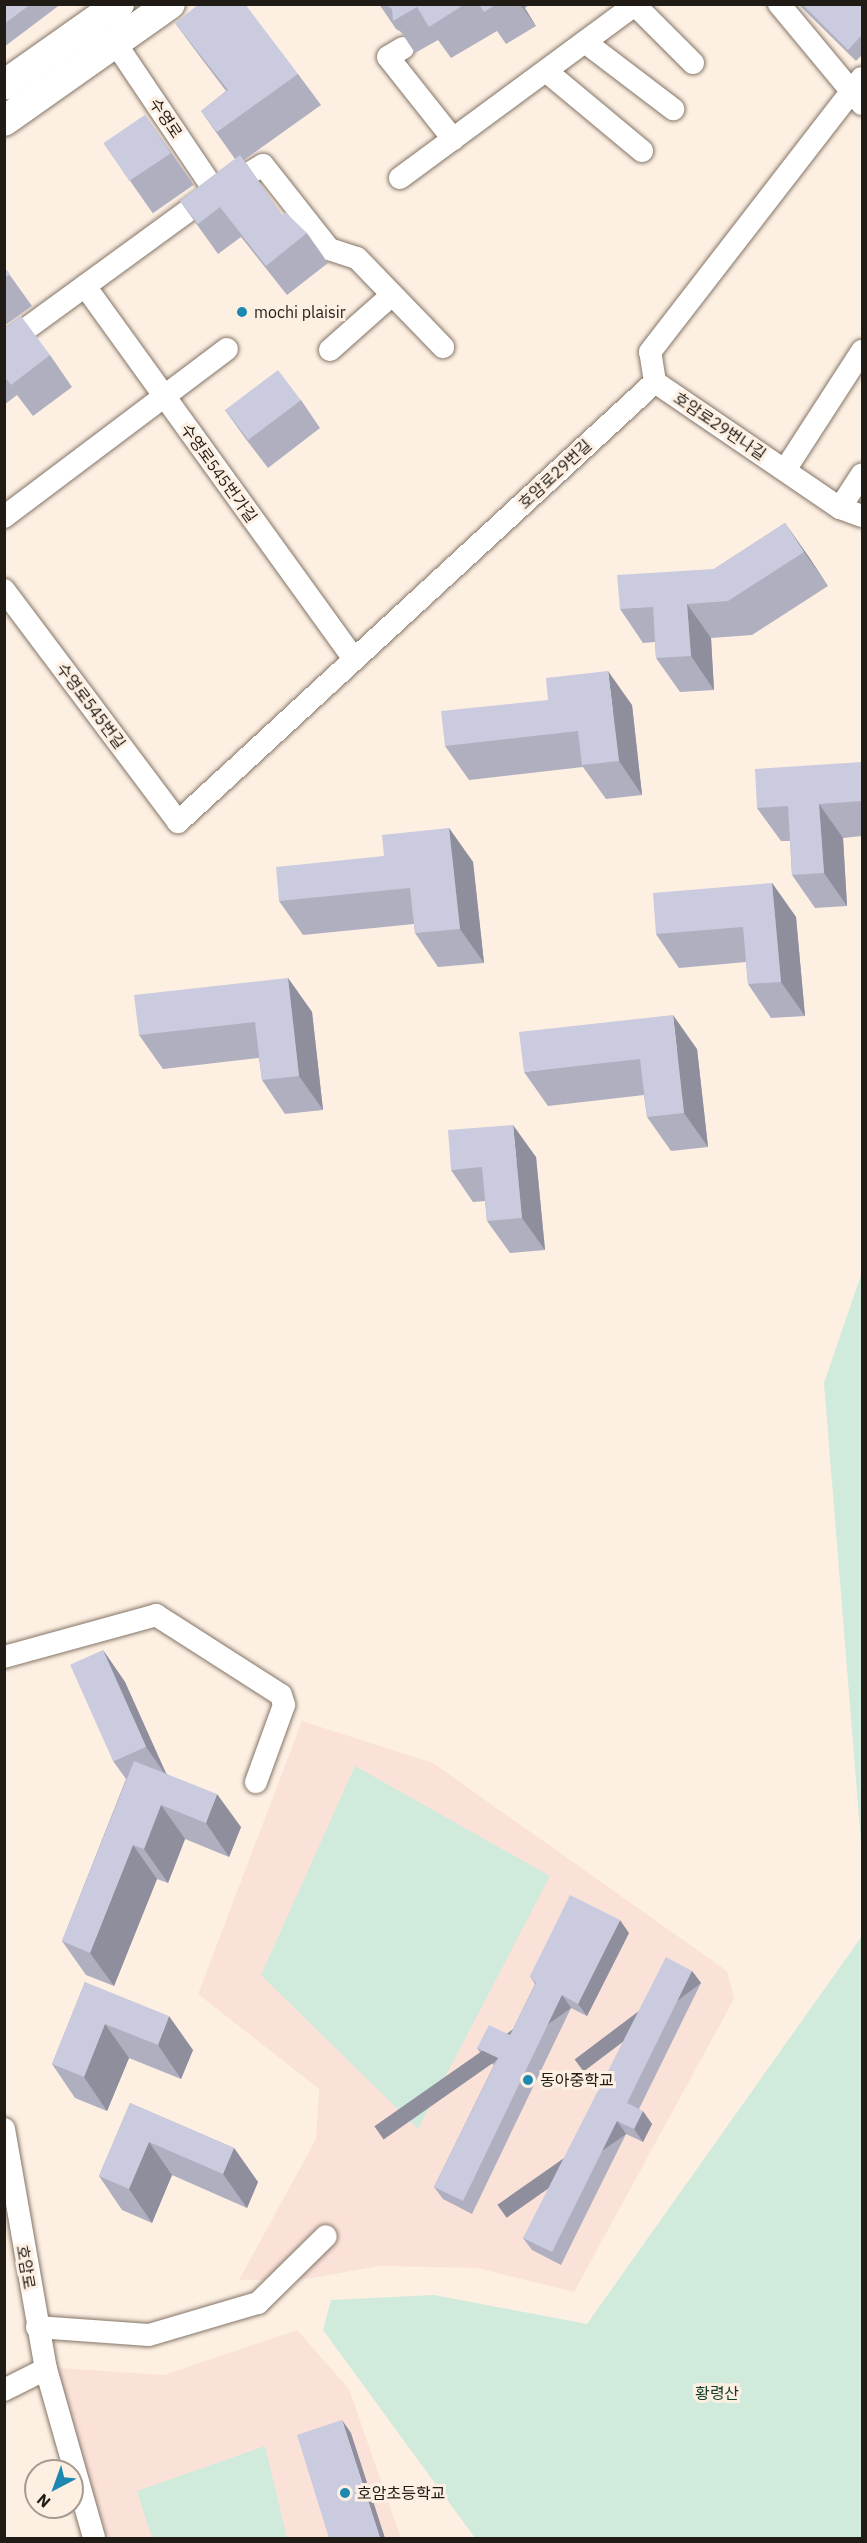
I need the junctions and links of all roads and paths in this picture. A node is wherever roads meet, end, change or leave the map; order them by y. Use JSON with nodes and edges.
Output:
{"nodes":[{"id":1,"x":170,"y":4,"type":"edge"},
{"id":2,"x":779,"y":4,"type":"edge"},
{"id":3,"x":636,"y":5,"type":"edge"},
{"id":4,"x":101,"y":10,"type":"edge"},
{"id":5,"x":585,"y":42,"type":"junction"},
{"id":6,"x":116,"y":44,"type":"junction"},
{"id":7,"x":403,"y":48,"type":"edge"},
{"id":8,"x":693,"y":63,"type":"dead end"},
{"id":9,"x":546,"y":71,"type":"junction"},
{"id":10,"x":4,"y":85,"type":"edge"},
{"id":11,"x":859,"y":91,"type":"edge"},
{"id":12,"x":673,"y":109,"type":"dead end"},
{"id":13,"x":4,"y":121,"type":"edge"},
{"id":14,"x":453,"y":139,"type":"junction"},
{"id":15,"x":642,"y":151,"type":"dead end"},
{"id":16,"x":400,"y":178,"type":"dead end"},
{"id":17,"x":216,"y":193,"type":"junction"},
{"id":18,"x":86,"y":286,"type":"junction"},
{"id":19,"x":392,"y":295,"type":"junction"},
{"id":20,"x":4,"y":345,"type":"edge"},
{"id":21,"x":442,"y":347,"type":"dead end"},
{"id":22,"x":227,"y":349,"type":"dead end"},
{"id":23,"x":330,"y":350,"type":"dead end"},
{"id":24,"x":862,"y":351,"type":"edge"},
{"id":25,"x":655,"y":382,"type":"junction"},
{"id":26,"x":162,"y":394,"type":"junction"},
{"id":27,"x":785,"y":470,"type":"junction"},
{"id":28,"x":862,"y":474,"type":"edge"},
{"id":29,"x":840,"y":508,"type":"junction"},
{"id":30,"x":4,"y":516,"type":"edge"},
{"id":31,"x":862,"y":516,"type":"edge"},
{"id":32,"x":4,"y":590,"type":"edge"},
{"id":33,"x":354,"y":659,"type":"junction"},
{"id":34,"x":178,"y":822,"type":"joint"},
{"id":35,"x":4,"y":1657,"type":"edge"},
{"id":36,"x":256,"y":1782,"type":"dead end"},
{"id":37,"x":4,"y":2129,"type":"edge"},
{"id":38,"x":9,"y":2202,"type":"edge"},
{"id":39,"x":326,"y":2236,"type":"dead end"},
{"id":40,"x":37,"y":2327,"type":"junction"},
{"id":41,"x":46,"y":2370,"type":"junction"},
{"id":42,"x":4,"y":2390,"type":"edge"},
{"id":43,"x":92,"y":2538,"type":"edge"}],
"edges":[{"from":1,"to":6,"type":"main road"},
{"from":2,"to":11,"type":"street"},
{"from":3,"to":5,"type":"street"},
{"from":3,"to":8,"type":"street"},
{"from":4,"to":10,"type":"main road"},
{"from":5,"to":9,"type":"street"},
{"from":5,"to":12,"type":"street"},
{"from":6,"to":13,"type":"main road"},
{"from":6,"to":17,"type":"street","name":"수영로"},
{"from":7,"to":14,"type":"street"},
{"from":9,"to":14,"type":"street"},
{"from":9,"to":15,"type":"street"},
{"from":11,"to":25,"type":"street"},
{"from":14,"to":16,"type":"street"},
{"from":17,"to":18,"type":"street"},
{"from":17,"to":19,"type":"street"},
{"from":18,"to":20,"type":"street"},
{"from":18,"to":26,"type":"street","name":"수영로545번가길"},
{"from":19,"to":21,"type":"street"},
{"from":19,"to":23,"type":"street"},
{"from":22,"to":26,"type":"street"},
{"from":24,"to":27,"type":"street","name":"호암로29번나길"},
{"from":25,"to":27,"type":"street","name":"호암로29번나길"},
{"from":25,"to":33,"type":"street","name":"호암로29번길"},
{"from":26,"to":30,"type":"street"},
{"from":26,"to":33,"type":"street","name":"수영로545번가길"},
{"from":27,"to":29,"type":"street","name":"호암로29번나길"},
{"from":28,"to":29,"type":"street"},
{"from":29,"to":31,"type":"street","name":"호암로29번나길"},
{"from":32,"to":34,"type":"street","name":"수영로545번길"},
{"from":33,"to":34,"type":"street","name":"호암로29번길"},
{"from":35,"to":36,"type":"street"},
{"from":37,"to":38,"type":"street","name":"호암로"},
{"from":38,"to":40,"type":"street","name":"호암로"},
{"from":39,"to":40,"type":"street"},
{"from":40,"to":41,"type":"street","name":"호암로"},
{"from":41,"to":42,"type":"street"},
{"from":41,"to":43,"type":"street","name":"호암로"}]}
